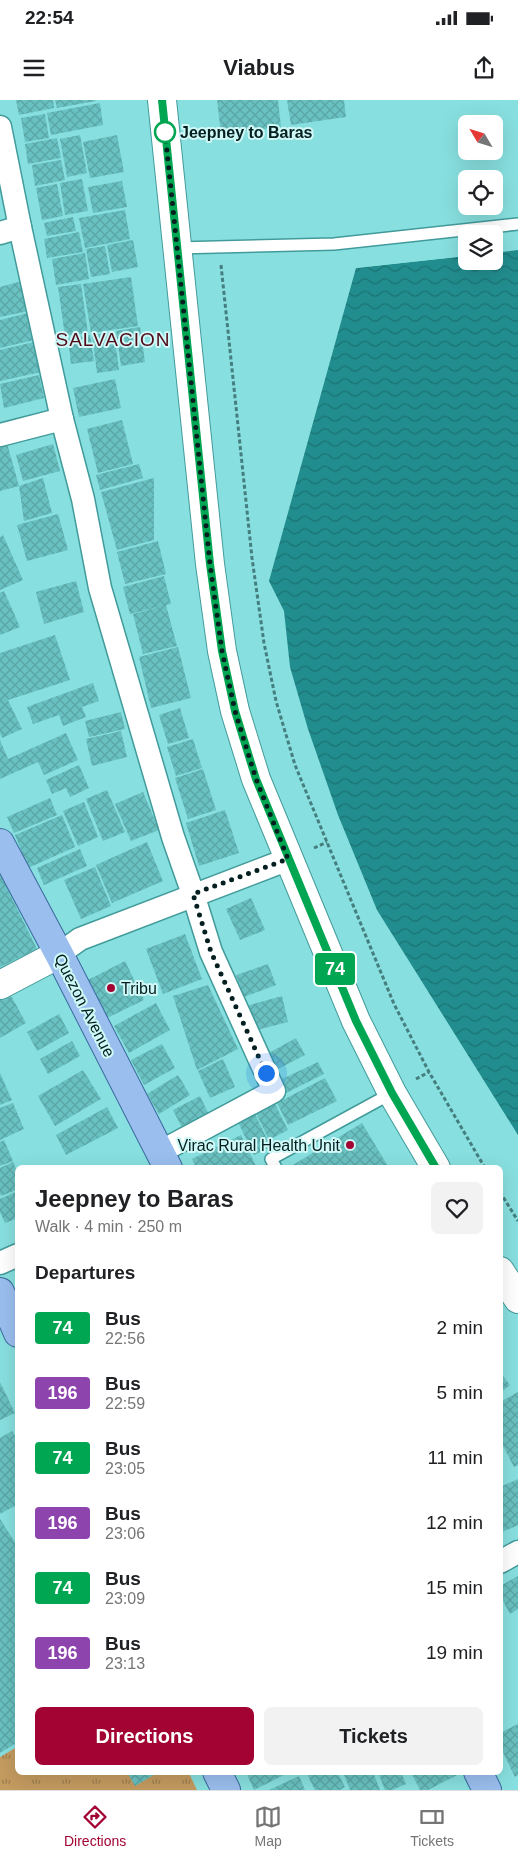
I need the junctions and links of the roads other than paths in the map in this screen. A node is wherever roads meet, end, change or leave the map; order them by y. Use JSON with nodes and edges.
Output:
{"nodes":[{"id":1,"x":162,"y":100,"type":"edge"},
{"id":2,"x":0,"y":127,"type":"edge"},
{"id":3,"x":518,"y":224,"type":"edge"},
{"id":4,"x":10,"y":230,"type":"edge"},
{"id":5,"x":177,"y":248,"type":"junction"},
{"id":6,"x":62,"y":419,"type":"junction"},
{"id":7,"x":0,"y":435,"type":"edge"},
{"id":8,"x":0,"y":843,"type":"edge"},
{"id":9,"x":288,"y":859,"type":"junction"},
{"id":10,"x":193,"y":894,"type":"junction"},
{"id":11,"x":59,"y":954,"type":"junction"},
{"id":12,"x":0,"y":985,"type":"edge"},
{"id":13,"x":392,"y":1093,"type":"junction"},
{"id":14,"x":164,"y":1160,"type":"edge"},
{"id":15,"x":274,"y":1165,"type":"edge"},
{"id":16,"x":434,"y":1165,"type":"edge"},
{"id":17,"x":15,"y":1256,"type":"edge"},
{"id":18,"x":0,"y":1263,"type":"edge"},
{"id":19,"x":503,"y":1276,"type":"edge"},
{"id":20,"x":0,"y":1292,"type":"edge"},
{"id":21,"x":518,"y":1299,"type":"edge"},
{"id":22,"x":15,"y":1326,"type":"edge"},
{"id":23,"x":518,"y":1552,"type":"edge"},
{"id":24,"x":503,"y":1560,"type":"edge"},
{"id":25,"x":218,"y":1775,"type":"edge"},
{"id":26,"x":480,"y":1775,"type":"edge"},
{"id":27,"x":226,"y":1790,"type":"edge"},
{"id":28,"x":487,"y":1790,"type":"edge"}],
"edges":[{"from":1,"to":5,"type":"main road"},
{"from":2,"to":4,"type":"street"},
{"from":3,"to":5,"type":"lane"},
{"from":4,"to":6,"type":"street"},
{"from":5,"to":9,"type":"main road"},
{"from":6,"to":7,"type":"street"},
{"from":6,"to":10,"type":"street"},
{"from":8,"to":11,"type":"main road","name":"Quezon Avenue"},
{"from":9,"to":10,"type":"street"},
{"from":9,"to":13,"type":"main road"},
{"from":10,"to":11,"type":"street"},
{"from":10,"to":14,"type":"street"},
{"from":11,"to":12,"type":"main road"},
{"from":11,"to":14,"type":"main road","name":"Quezon Avenue"},
{"from":13,"to":15,"type":"lane"},
{"from":13,"to":16,"type":"main road"},
{"from":17,"to":18,"type":"street"},
{"from":19,"to":21,"type":"main road"},
{"from":20,"to":22,"type":"main road"},
{"from":23,"to":24,"type":"street"},
{"from":25,"to":27,"type":"main road"},
{"from":26,"to":28,"type":"main road"}]}
